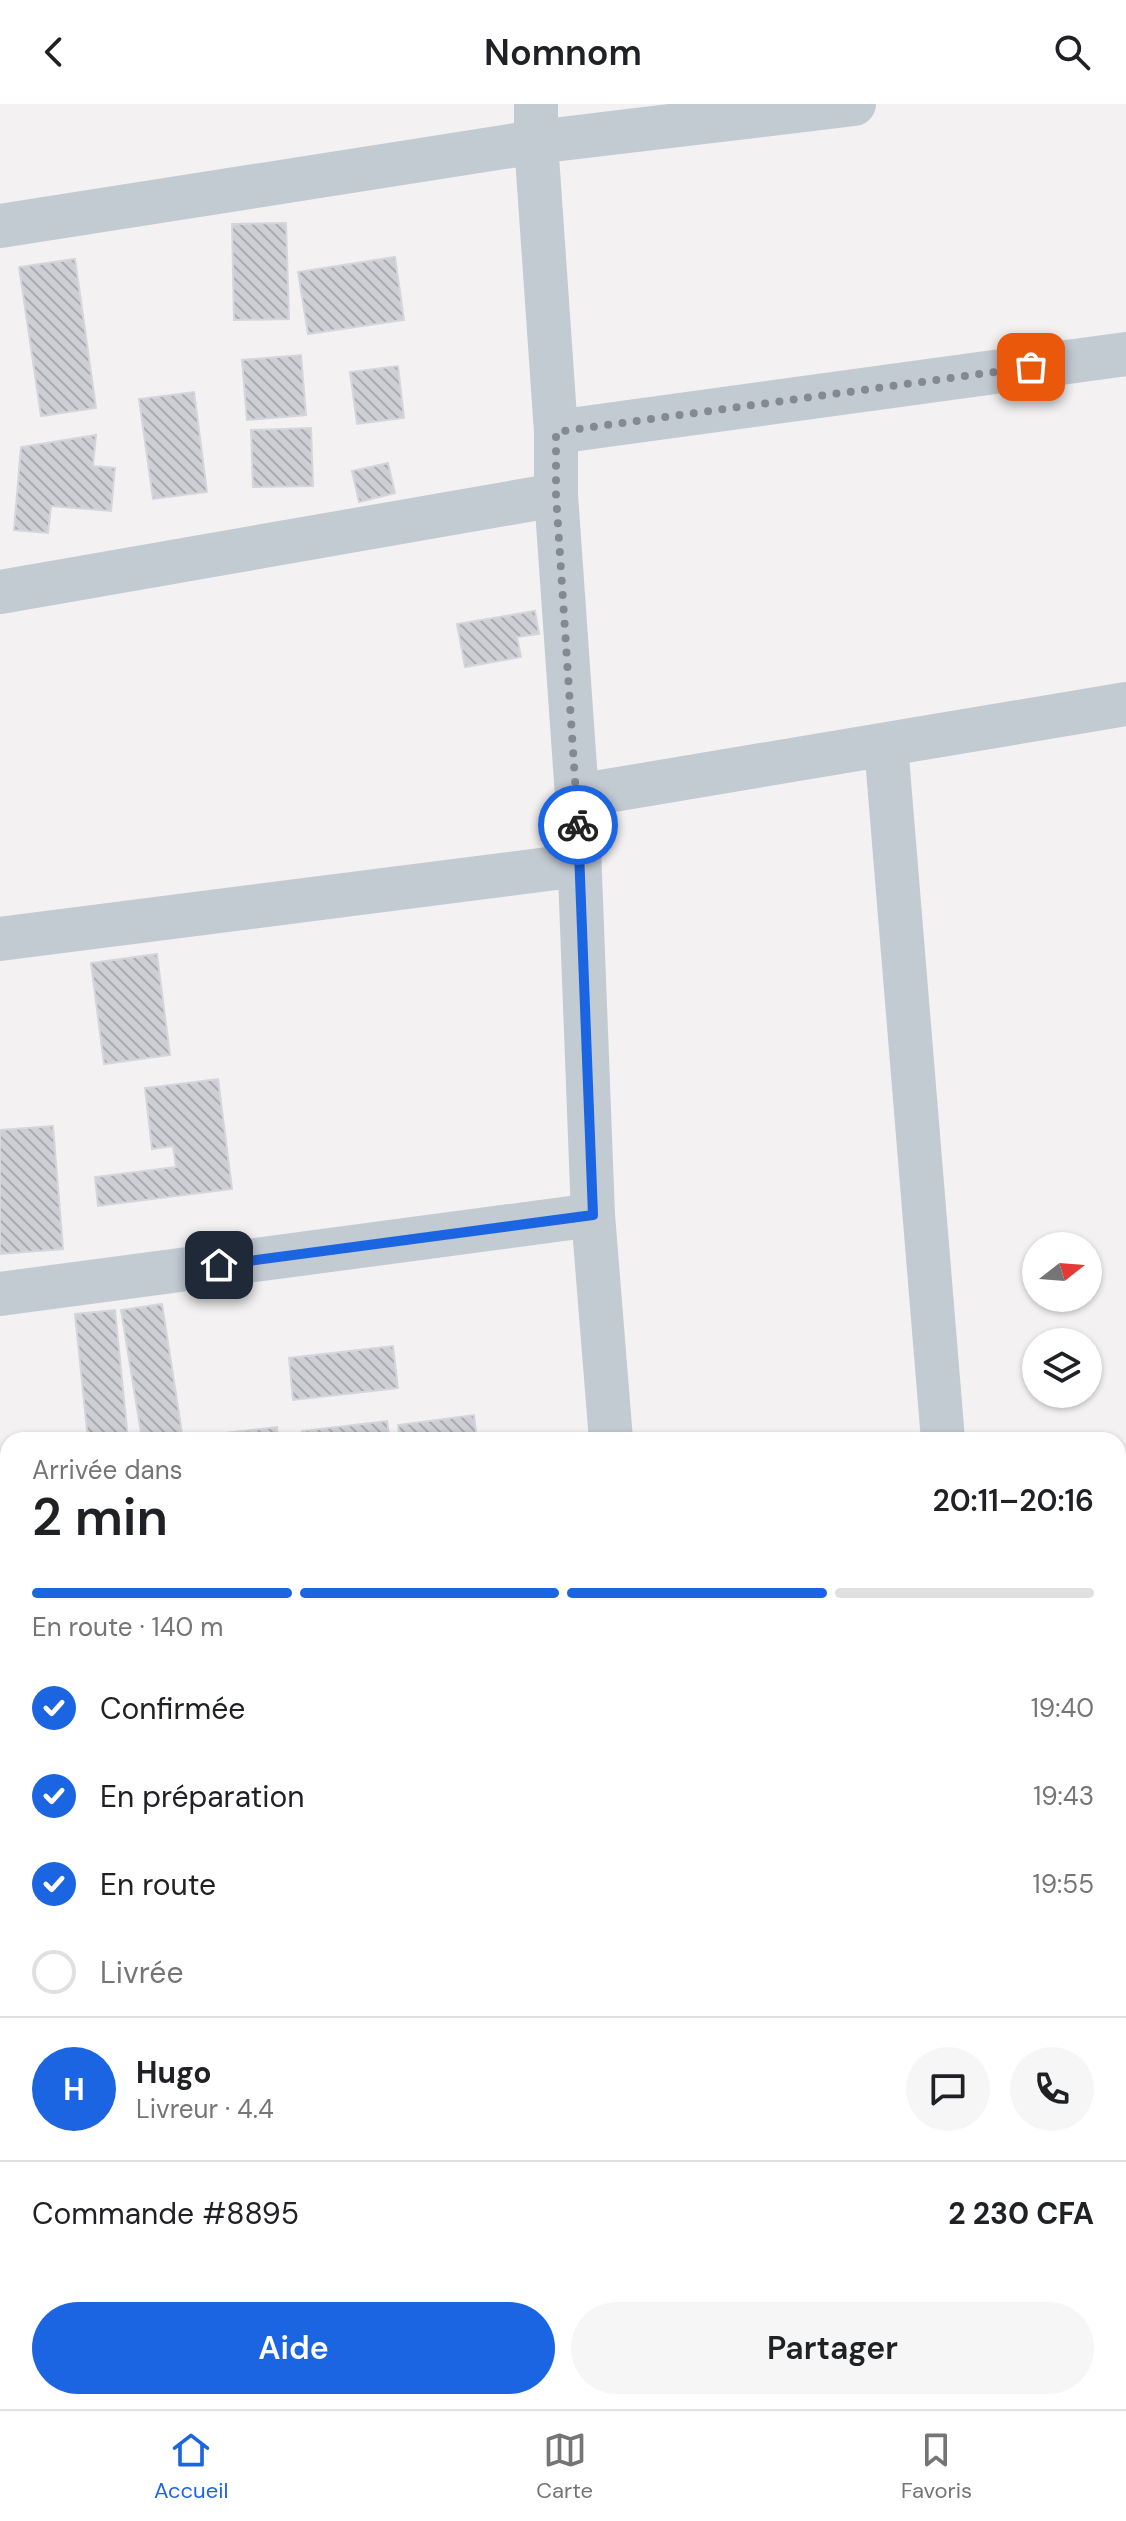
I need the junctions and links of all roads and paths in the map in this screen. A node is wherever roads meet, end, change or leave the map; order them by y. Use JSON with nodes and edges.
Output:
{"nodes":[{"id":1,"x":854,"y":104,"type":"edge"},
{"id":2,"x":536,"y":123,"type":"edge"},
{"id":3,"x":0,"y":226,"type":"edge"},
{"id":4,"x":1126,"y":354,"type":"edge"},
{"id":5,"x":556,"y":432,"type":"junction"},
{"id":6,"x":556,"y":495,"type":"junction"},
{"id":7,"x":0,"y":592,"type":"edge"},
{"id":8,"x":1126,"y":704,"type":"edge"},
{"id":9,"x":886,"y":745,"type":"junction"},
{"id":10,"x":577,"y":796,"type":"junction"},
{"id":11,"x":579,"y":865,"type":"junction"},
{"id":12,"x":0,"y":939,"type":"edge"},
{"id":13,"x":593,"y":1215,"type":"junction"},
{"id":14,"x":0,"y":1294,"type":"edge"},
{"id":15,"x":610,"y":1432,"type":"edge"},
{"id":16,"x":942,"y":1432,"type":"edge"}],
"edges":[{"from":1,"to":2,"type":"street"},
{"from":2,"to":3,"type":"street"},
{"from":2,"to":5,"type":"street"},
{"from":4,"to":5,"type":"street"},
{"from":5,"to":6,"type":"street"},
{"from":6,"to":7,"type":"street"},
{"from":6,"to":10,"type":"street"},
{"from":8,"to":9,"type":"street"},
{"from":9,"to":10,"type":"street"},
{"from":9,"to":16,"type":"street"},
{"from":10,"to":11,"type":"street"},
{"from":11,"to":12,"type":"street"},
{"from":11,"to":13,"type":"street"},
{"from":13,"to":14,"type":"street"},
{"from":13,"to":15,"type":"street"}]}
